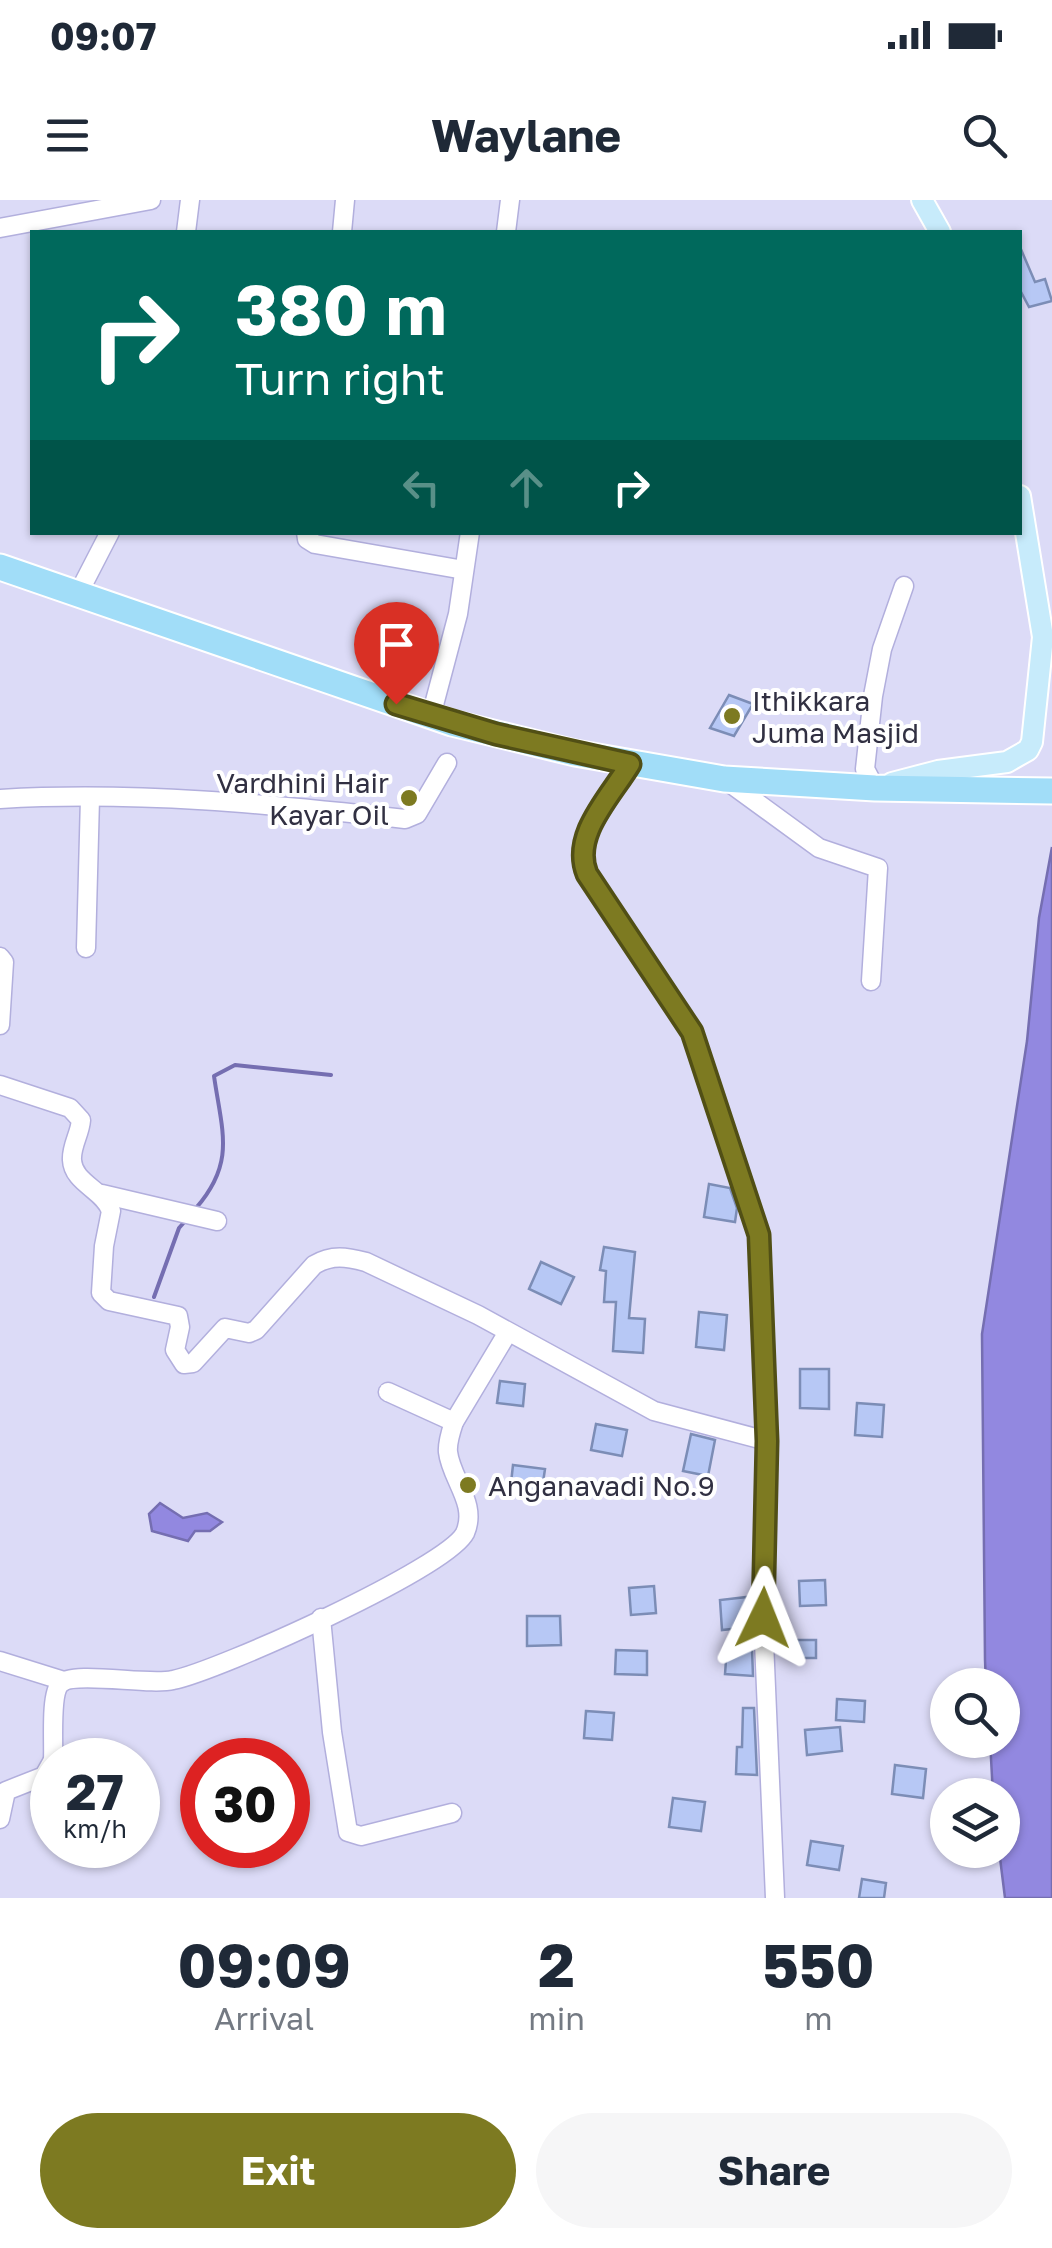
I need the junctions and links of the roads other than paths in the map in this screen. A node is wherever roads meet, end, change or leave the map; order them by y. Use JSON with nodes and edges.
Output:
{"nodes":[{"id":1,"x":151,"y":200,"type":"edge"},
{"id":2,"x":190,"y":200,"type":"edge"},
{"id":3,"x":344,"y":200,"type":"edge"},
{"id":4,"x":510,"y":200,"type":"edge"},
{"id":5,"x":922,"y":200,"type":"edge"},
{"id":6,"x":0,"y":228,"type":"edge"},
{"id":7,"x":186,"y":230,"type":"edge"},
{"id":8,"x":342,"y":230,"type":"edge"},
{"id":9,"x":506,"y":230,"type":"edge"},
{"id":10,"x":939,"y":230,"type":"edge"},
{"id":11,"x":1022,"y":509,"type":"edge"},
{"id":12,"x":108,"y":535,"type":"edge"},
{"id":13,"x":306,"y":535,"type":"edge"},
{"id":14,"x":470,"y":535,"type":"edge"},
{"id":15,"x":0,"y":567,"type":"edge"},
{"id":16,"x":464,"y":570,"type":"junction"},
{"id":17,"x":904,"y":586,"type":"dead end"},
{"id":18,"x":78,"y":594,"type":"junction"},
{"id":19,"x":432,"y":716,"type":"junction"},
{"id":20,"x":446,"y":762,"type":"dead end"},
{"id":21,"x":630,"y":764,"type":"junction"},
{"id":22,"x":724,"y":779,"type":"junction"},
{"id":23,"x":875,"y":788,"type":"junction"},
{"id":24,"x":1052,"y":792,"type":"edge"},
{"id":25,"x":90,"y":798,"type":"junction"},
{"id":26,"x":0,"y":799,"type":"edge"},
{"id":27,"x":86,"y":948,"type":"dead end"},
{"id":28,"x":0,"y":957,"type":"edge"},
{"id":29,"x":870,"y":981,"type":"dead end"},
{"id":30,"x":0,"y":1025,"type":"edge"},
{"id":31,"x":0,"y":1085,"type":"edge"},
{"id":32,"x":102,"y":1194,"type":"junction"},
{"id":33,"x":217,"y":1222,"type":"dead end"},
{"id":34,"x":508,"y":1332,"type":"junction"},
{"id":35,"x":388,"y":1392,"type":"dead end"},
{"id":36,"x":454,"y":1422,"type":"junction"},
{"id":37,"x":767,"y":1441,"type":"junction"},
{"id":38,"x":321,"y":1618,"type":"junction"},
{"id":39,"x":0,"y":1661,"type":"edge"},
{"id":40,"x":64,"y":1681,"type":"junction"},
{"id":41,"x":54,"y":1738,"type":"edge"},
{"id":42,"x":30,"y":1781,"type":"edge"},
{"id":43,"x":452,"y":1813,"type":"dead end"},
{"id":44,"x":0,"y":1818,"type":"edge"},
{"id":45,"x":775,"y":1898,"type":"edge"}],
"edges":[{"from":1,"to":6,"type":"street"},
{"from":2,"to":7,"type":"street"},
{"from":3,"to":8,"type":"street"},
{"from":4,"to":9,"type":"street"},
{"from":5,"to":10,"type":"main road"},
{"from":11,"to":23,"type":"main road"},
{"from":12,"to":18,"type":"street"},
{"from":13,"to":16,"type":"street"},
{"from":14,"to":16,"type":"street"},
{"from":15,"to":18,"type":"highway"},
{"from":16,"to":19,"type":"street"},
{"from":17,"to":23,"type":"street"},
{"from":18,"to":19,"type":"highway"},
{"from":19,"to":21,"type":"highway"},
{"from":20,"to":25,"type":"street"},
{"from":21,"to":22,"type":"highway"},
{"from":21,"to":37,"type":"street"},
{"from":22,"to":23,"type":"highway"},
{"from":22,"to":29,"type":"street"},
{"from":23,"to":24,"type":"highway"},
{"from":25,"to":26,"type":"street"},
{"from":25,"to":27,"type":"street"},
{"from":28,"to":30,"type":"street"},
{"from":31,"to":32,"type":"street"},
{"from":32,"to":33,"type":"street"},
{"from":32,"to":34,"type":"street"},
{"from":34,"to":36,"type":"street"},
{"from":34,"to":37,"type":"street"},
{"from":35,"to":36,"type":"street"},
{"from":36,"to":38,"type":"street"},
{"from":37,"to":45,"type":"street"},
{"from":38,"to":40,"type":"street"},
{"from":38,"to":43,"type":"street"},
{"from":39,"to":40,"type":"street"},
{"from":40,"to":41,"type":"street"},
{"from":42,"to":44,"type":"street"}]}
